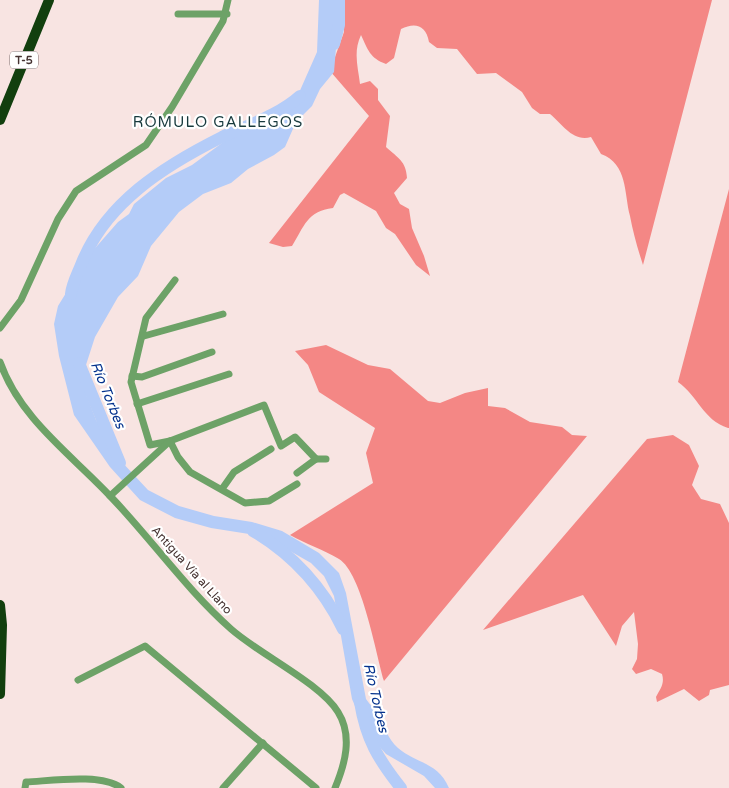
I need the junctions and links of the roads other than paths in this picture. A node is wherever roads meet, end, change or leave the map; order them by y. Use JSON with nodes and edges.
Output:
{"nodes":[{"id":1,"x":49,"y":0,"type":"edge"},
{"id":2,"x":228,"y":0,"type":"edge"},
{"id":3,"x":178,"y":14,"type":"dead end"},
{"id":4,"x":226,"y":14,"type":"junction"},
{"id":5,"x":0,"y":120,"type":"edge"},
{"id":6,"x":175,"y":280,"type":"dead end"},
{"id":7,"x":223,"y":314,"type":"dead end"},
{"id":8,"x":0,"y":328,"type":"edge"},
{"id":9,"x":144,"y":336,"type":"junction"},
{"id":10,"x":212,"y":352,"type":"dead end"},
{"id":11,"x":0,"y":362,"type":"edge"},
{"id":12,"x":229,"y":374,"type":"dead end"},
{"id":13,"x":132,"y":376,"type":"junction"},
{"id":14,"x":137,"y":404,"type":"junction"},
{"id":15,"x":170,"y":441,"type":"junction"},
{"id":16,"x":271,"y":449,"type":"dead end"},
{"id":17,"x":326,"y":458,"type":"dead end"},
{"id":18,"x":316,"y":459,"type":"junction"},
{"id":19,"x":297,"y":473,"type":"dead end"},
{"id":20,"x":296,"y":484,"type":"dead end"},
{"id":21,"x":222,"y":489,"type":"junction"},
{"id":22,"x":110,"y":496,"type":"junction"},
{"id":23,"x":0,"y":605,"type":"edge"},
{"id":24,"x":78,"y":680,"type":"dead end"},
{"id":25,"x":0,"y":694,"type":"edge"},
{"id":26,"x":263,"y":743,"type":"junction"},
{"id":27,"x":25,"y":788,"type":"edge"},
{"id":28,"x":121,"y":788,"type":"edge"},
{"id":29,"x":223,"y":788,"type":"edge"},
{"id":30,"x":316,"y":788,"type":"edge"},
{"id":31,"x":335,"y":788,"type":"edge"}],
"edges":[{"from":1,"to":5,"type":"highway","number":"T-5"},
{"from":2,"to":4,"type":"street"},
{"from":3,"to":4,"type":"street"},
{"from":4,"to":8,"type":"street"},
{"from":6,"to":9,"type":"street"},
{"from":7,"to":9,"type":"street"},
{"from":9,"to":13,"type":"street"},
{"from":10,"to":13,"type":"street"},
{"from":11,"to":22,"type":"street","name":"Antigua Vía al Llano"},
{"from":12,"to":14,"type":"street"},
{"from":13,"to":14,"type":"street"},
{"from":14,"to":15,"type":"street"},
{"from":15,"to":18,"type":"street"},
{"from":15,"to":21,"type":"street"},
{"from":15,"to":22,"type":"street"},
{"from":16,"to":21,"type":"street"},
{"from":17,"to":18,"type":"street"},
{"from":18,"to":19,"type":"street"},
{"from":20,"to":21,"type":"street"},
{"from":22,"to":31,"type":"street","name":"Antigua Vía al Llano"},
{"from":23,"to":25,"type":"highway"},
{"from":24,"to":26,"type":"street"},
{"from":26,"to":29,"type":"street"},
{"from":26,"to":30,"type":"street"},
{"from":27,"to":28,"type":"street"}]}
